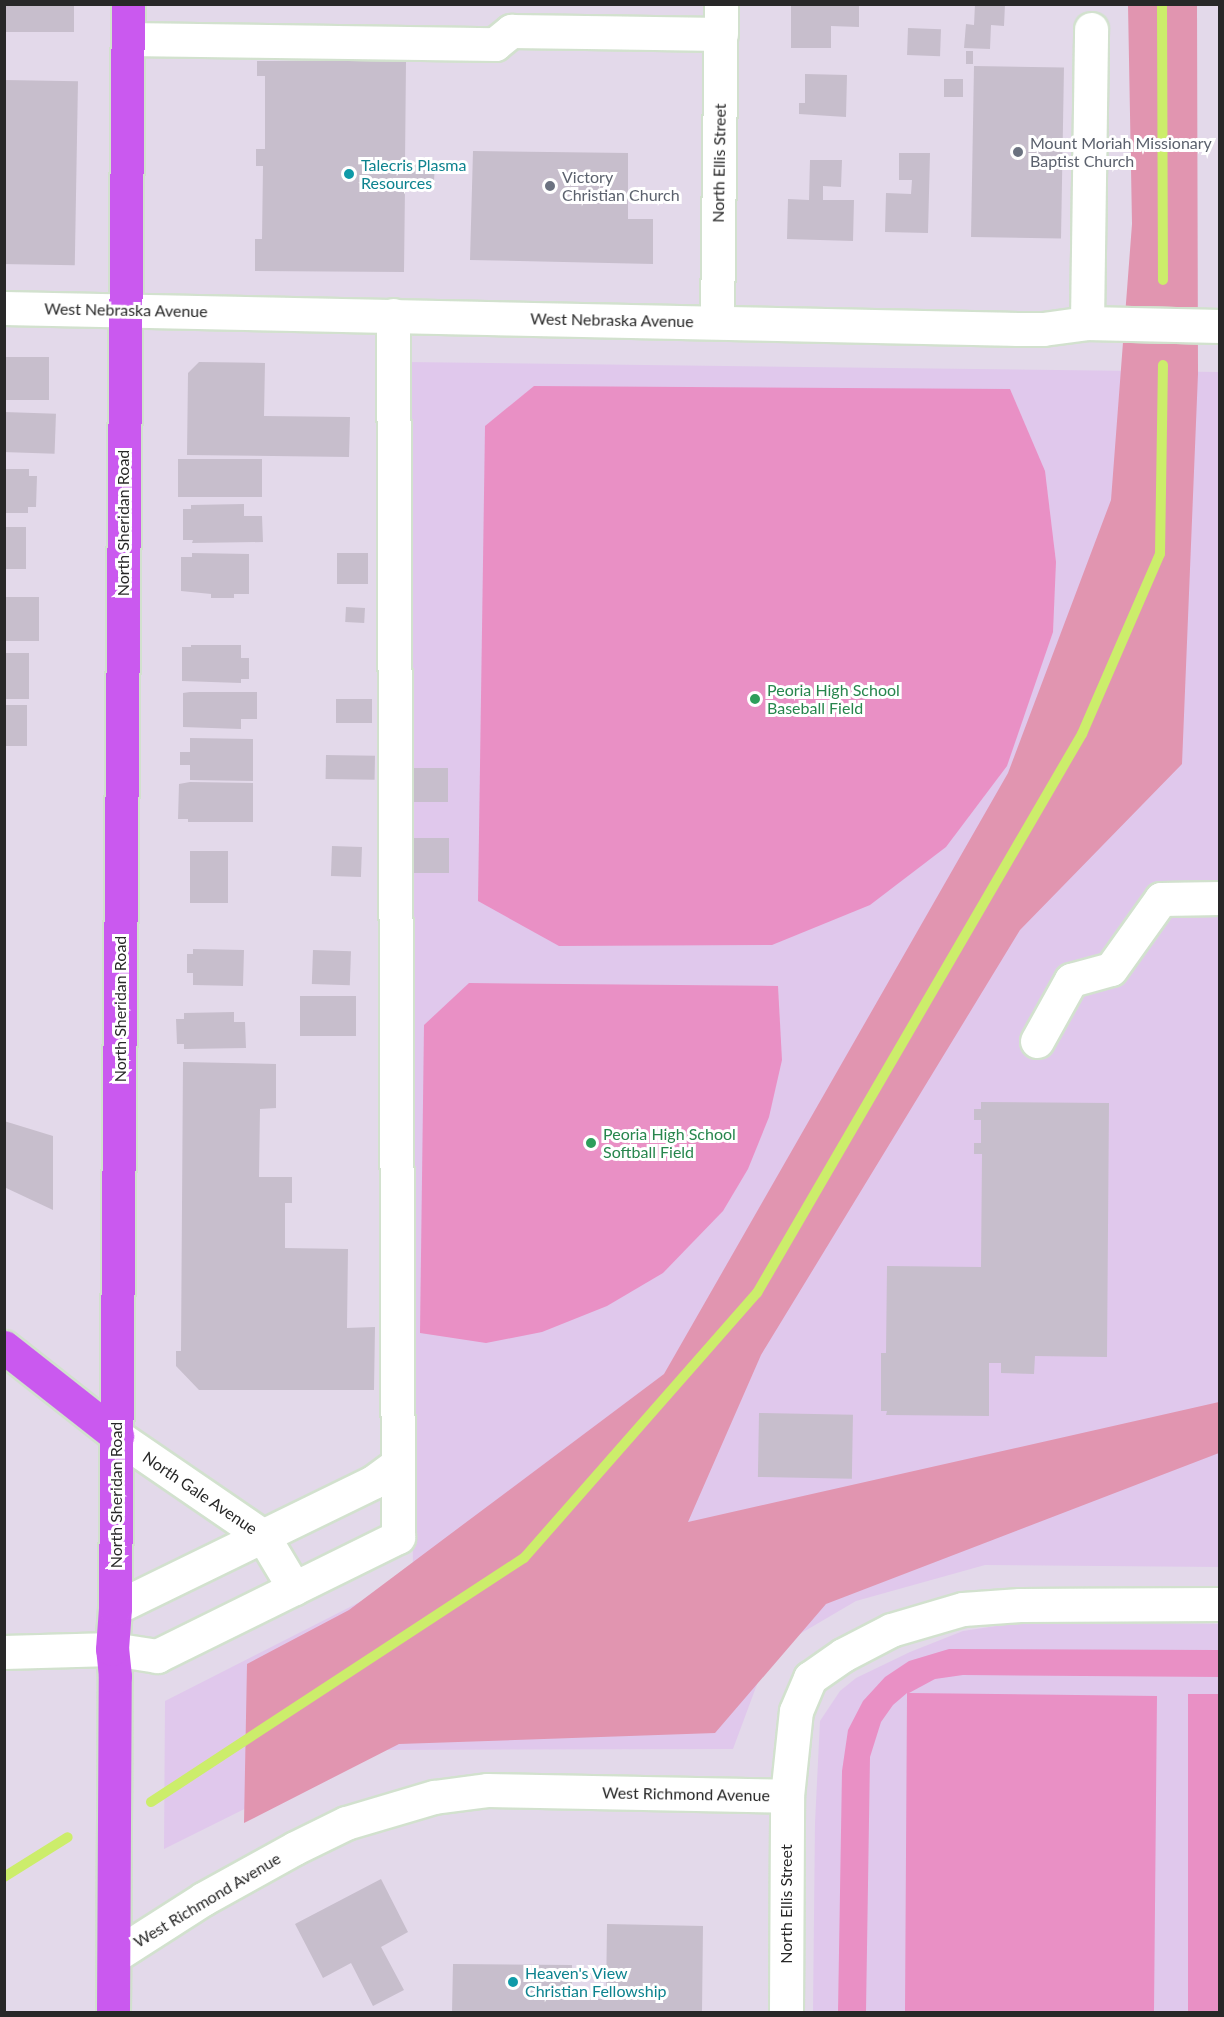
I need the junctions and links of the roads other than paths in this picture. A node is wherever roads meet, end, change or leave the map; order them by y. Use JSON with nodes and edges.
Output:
{"nodes":[{"id":1,"x":128,"y":4,"type":"edge"},
{"id":2,"x":721,"y":19,"type":"edge"},
{"id":3,"x":1091,"y":30,"type":"dead end"},
{"id":4,"x":128,"y":39,"type":"junction"},
{"id":5,"x":4,"y":308,"type":"edge"},
{"id":6,"x":124,"y":310,"type":"junction"},
{"id":7,"x":393,"y":315,"type":"junction"},
{"id":8,"x":717,"y":322,"type":"junction"},
{"id":9,"x":1087,"y":323,"type":"junction"},
{"id":10,"x":1220,"y":326,"type":"edge"},
{"id":11,"x":1220,"y":898,"type":"edge"},
{"id":12,"x":1037,"y":1041,"type":"dead end"},
{"id":13,"x":4,"y":1347,"type":"edge"},
{"id":14,"x":117,"y":1436,"type":"junction"},
{"id":15,"x":396,"y":1465,"type":"junction"},
{"id":16,"x":263,"y":1536,"type":"junction"},
{"id":17,"x":294,"y":1588,"type":"junction"},
{"id":18,"x":1220,"y":1604,"type":"edge"},
{"id":19,"x":116,"y":1608,"type":"junction"},
{"id":20,"x":112,"y":1649,"type":"junction"},
{"id":21,"x":4,"y":1652,"type":"edge"},
{"id":22,"x":787,"y":1796,"type":"junction"},
{"id":23,"x":114,"y":1956,"type":"junction"},
{"id":24,"x":113,"y":2013,"type":"edge"},
{"id":25,"x":786,"y":2013,"type":"edge"}],
"edges":[{"from":1,"to":4,"type":"main road","name":"North Sheridan Road"},
{"from":2,"to":4,"type":"street"},
{"from":2,"to":8,"type":"street","name":"North Ellis Street"},
{"from":3,"to":9,"type":"street"},
{"from":4,"to":6,"type":"main road","name":"North Sheridan Road"},
{"from":5,"to":6,"type":"street","name":"West Nebraska Avenue"},
{"from":6,"to":7,"type":"street","name":"West Nebraska Avenue"},
{"from":6,"to":14,"type":"main road","name":"North Sheridan Road"},
{"from":7,"to":8,"type":"street","name":"West Nebraska Avenue"},
{"from":7,"to":15,"type":"street"},
{"from":8,"to":9,"type":"street","name":"West Nebraska Avenue"},
{"from":9,"to":10,"type":"street","name":"West Nebraska Avenue"},
{"from":11,"to":12,"type":"street"},
{"from":13,"to":14,"type":"main road","name":"North Gale Avenue"},
{"from":14,"to":16,"type":"street","name":"North Gale Avenue"},
{"from":14,"to":19,"type":"main road","name":"North Sheridan Road"},
{"from":15,"to":16,"type":"street"},
{"from":15,"to":17,"type":"street"},
{"from":16,"to":17,"type":"street","name":"North Gale Avenue"},
{"from":16,"to":19,"type":"street"},
{"from":17,"to":20,"type":"street"},
{"from":18,"to":22,"type":"street","name":"West Richmond Avenue"},
{"from":19,"to":20,"type":"main road","name":"North Sheridan Road"},
{"from":20,"to":21,"type":"street"},
{"from":20,"to":23,"type":"main road","name":"North Sheridan Road"},
{"from":22,"to":23,"type":"street","name":"West Richmond Avenue"},
{"from":22,"to":25,"type":"street","name":"North Ellis Street"},
{"from":23,"to":24,"type":"main road","name":"North Sheridan Road"}]}
